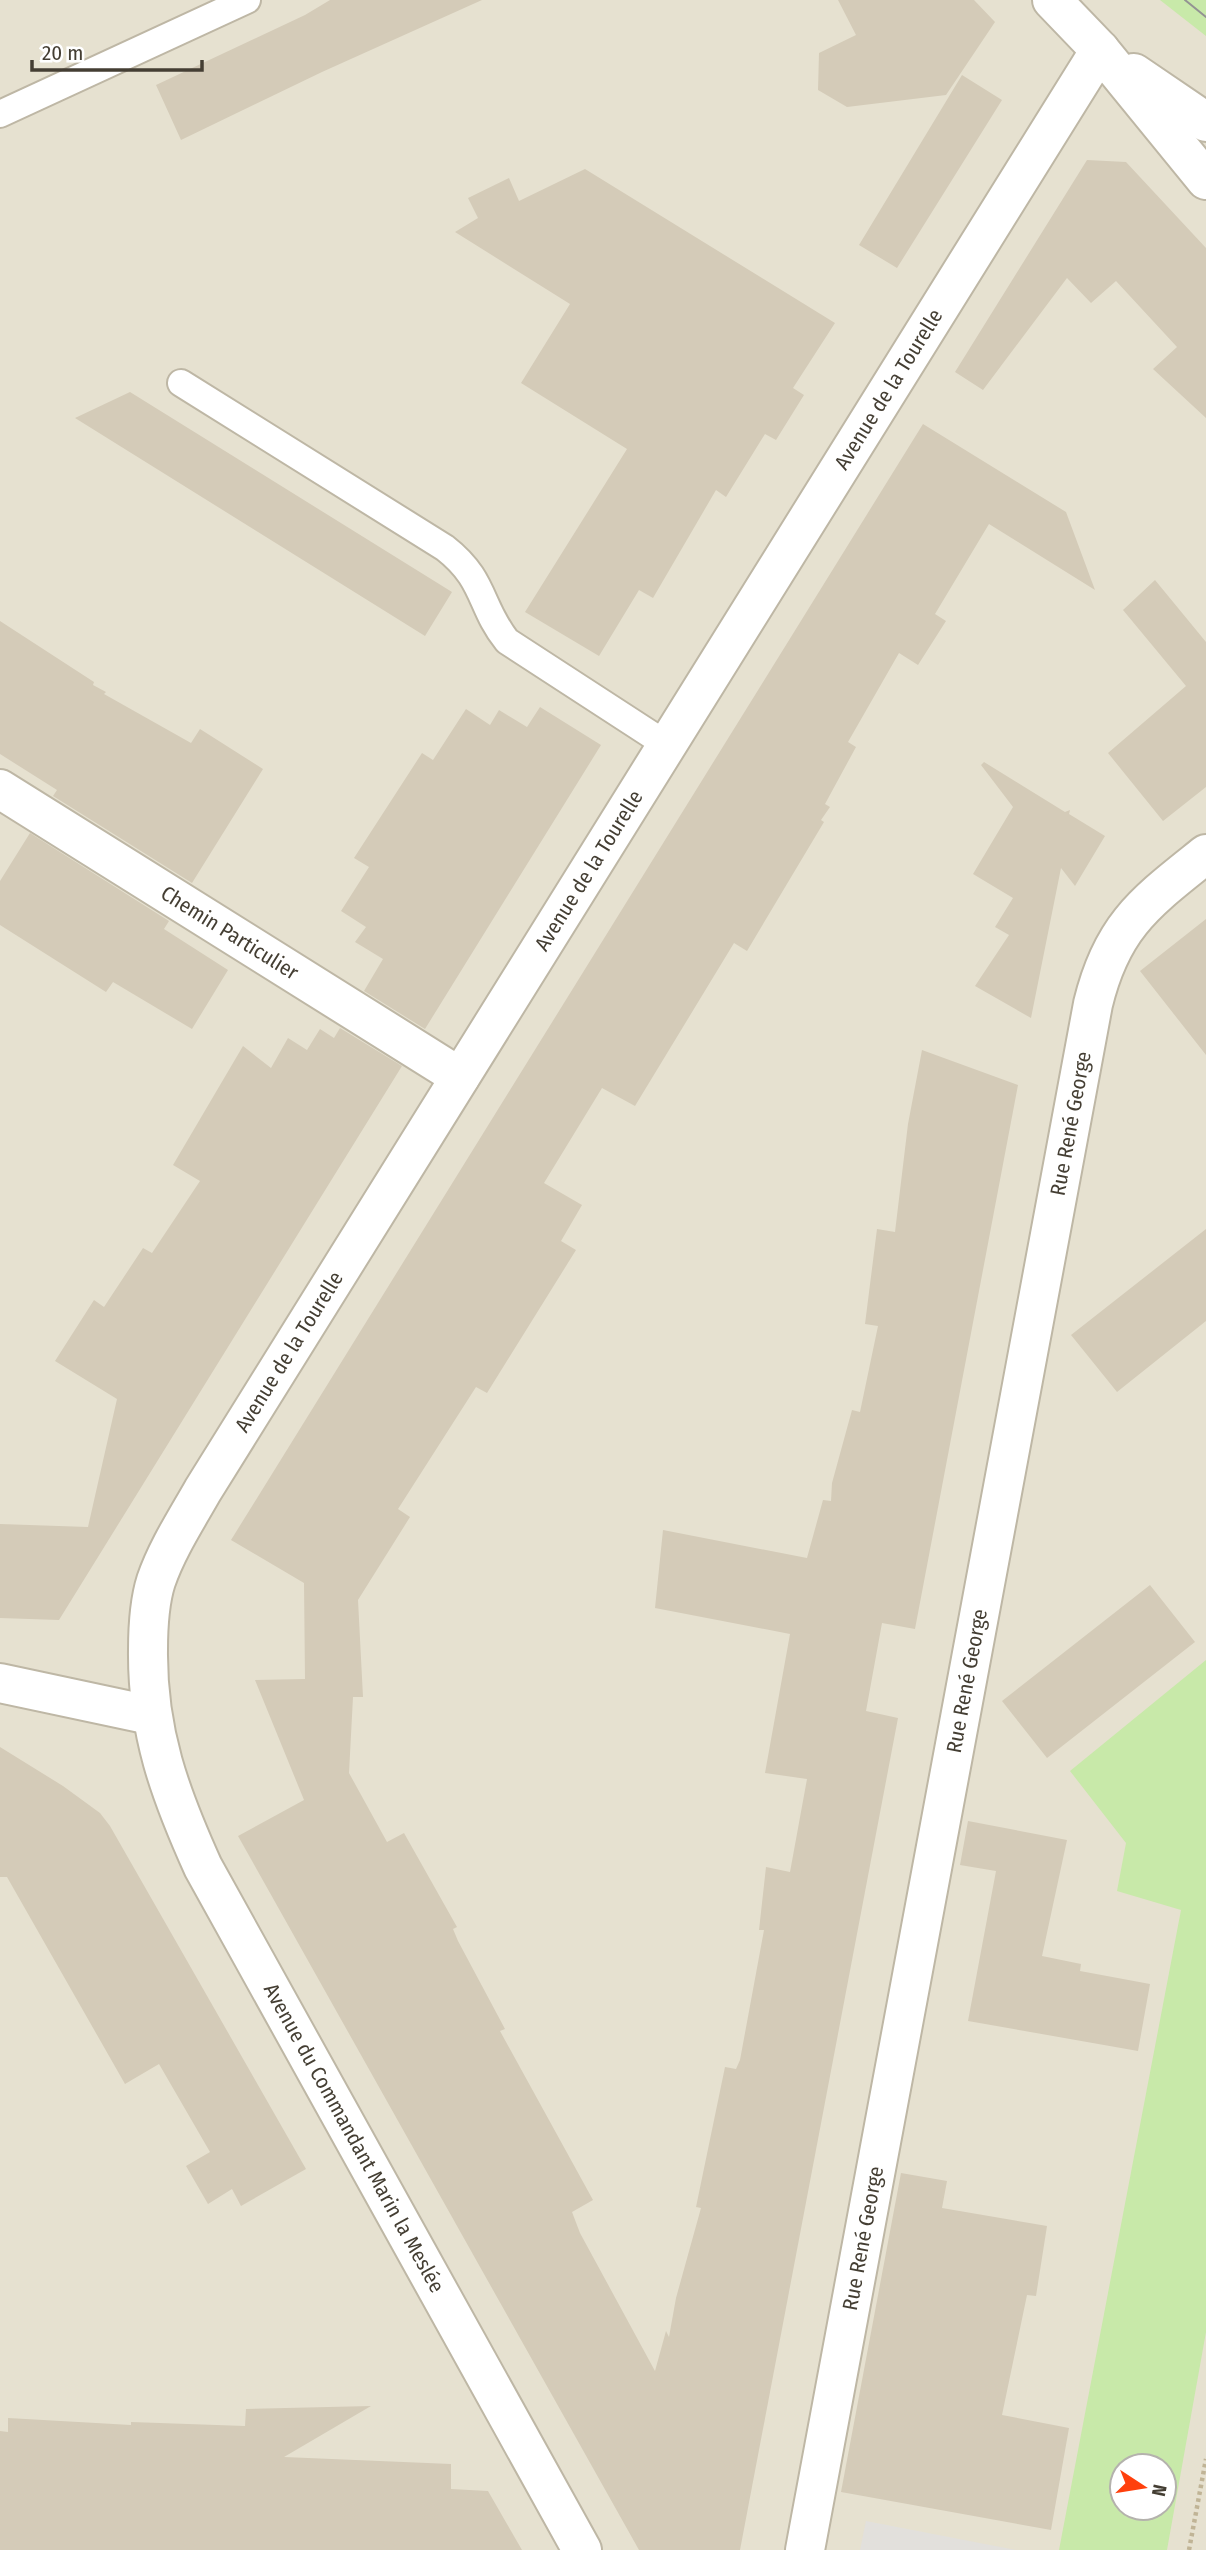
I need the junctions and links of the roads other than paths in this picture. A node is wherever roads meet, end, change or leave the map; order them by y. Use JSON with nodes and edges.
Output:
{"nodes":[{"id":1,"x":247,"y":0,"type":"edge"},
{"id":2,"x":1052,"y":0,"type":"edge"},
{"id":3,"x":1100,"y":50,"type":"junction"},
{"id":4,"x":0,"y":114,"type":"edge"},
{"id":5,"x":1206,"y":122,"type":"edge"},
{"id":6,"x":1206,"y":180,"type":"edge"},
{"id":7,"x":181,"y":383,"type":"dead end"},
{"id":8,"x":667,"y":745,"type":"junction"},
{"id":9,"x":0,"y":789,"type":"edge"},
{"id":10,"x":1206,"y":854,"type":"edge"},
{"id":11,"x":460,"y":1077,"type":"junction"},
{"id":12,"x":0,"y":1683,"type":"edge"},
{"id":13,"x":150,"y":1715,"type":"junction"},
{"id":14,"x":582,"y":2550,"type":"edge"},
{"id":15,"x":805,"y":2550,"type":"edge"}],
"edges":[{"from":1,"to":4,"type":"lane"},
{"from":2,"to":3,"type":"street"},
{"from":3,"to":5,"type":"street"},
{"from":3,"to":6,"type":"street"},
{"from":3,"to":8,"type":"street","name":"Avenue de la Tourelle"},
{"from":7,"to":8,"type":"lane"},
{"from":8,"to":11,"type":"street","name":"Avenue de la Tourelle"},
{"from":9,"to":11,"type":"street","name":"Chemin Particulier"},
{"from":10,"to":15,"type":"street","name":"Rue René George"},
{"from":11,"to":13,"type":"street","name":"Avenue de la Tourelle"},
{"from":12,"to":13,"type":"street"},
{"from":13,"to":14,"type":"street","name":"Avenue du Commandant Marin la Meslée"}]}
